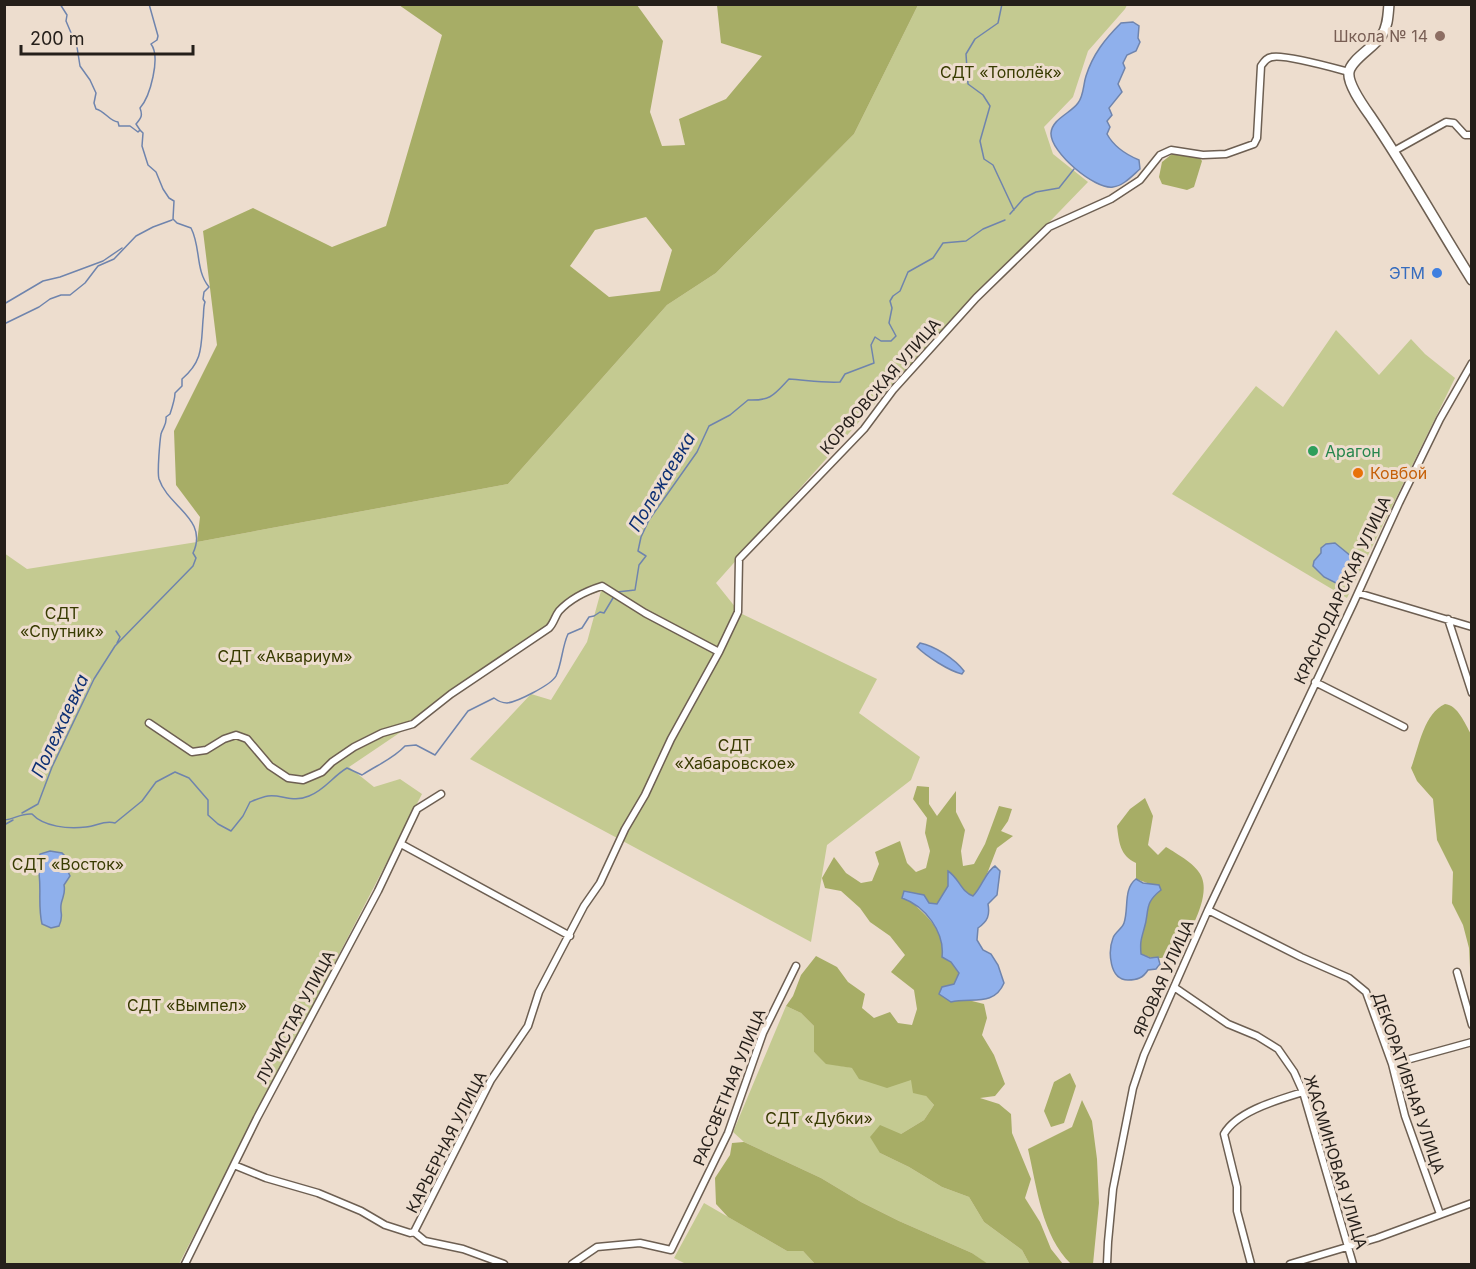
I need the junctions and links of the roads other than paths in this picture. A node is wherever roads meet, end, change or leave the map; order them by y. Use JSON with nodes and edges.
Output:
{"nodes":[{"id":1,"x":1389,"y":4,"type":"edge"},
{"id":2,"x":1349,"y":72,"type":"junction"},
{"id":3,"x":1472,"y":135,"type":"edge"},
{"id":4,"x":1394,"y":152,"type":"junction"},
{"id":5,"x":1472,"y":280,"type":"edge"},
{"id":6,"x":1472,"y":363,"type":"edge"},
{"id":7,"x":1358,"y":593,"type":"junction"},
{"id":8,"x":1448,"y":619,"type":"junction"},
{"id":9,"x":1472,"y":627,"type":"edge"},
{"id":10,"x":719,"y":652,"type":"junction"},
{"id":11,"x":1315,"y":682,"type":"junction"},
{"id":12,"x":1472,"y":693,"type":"edge"},
{"id":13,"x":149,"y":723,"type":"dead end"},
{"id":14,"x":1404,"y":727,"type":"dead end"},
{"id":15,"x":441,"y":794,"type":"dead end"},
{"id":16,"x":1245,"y":833,"type":"joint"},
{"id":17,"x":401,"y":844,"type":"junction"},
{"id":18,"x":610,"y":864,"type":"joint"},
{"id":19,"x":1208,"y":910,"type":"junction"},
{"id":20,"x":570,"y":936,"type":"junction"},
{"id":21,"x":796,"y":966,"type":"dead end"},
{"id":22,"x":1456,"y":972,"type":"dead end"},
{"id":23,"x":1174,"y":987,"type":"junction"},
{"id":24,"x":1472,"y":1025,"type":"edge"},
{"id":25,"x":1472,"y":1042,"type":"edge"},
{"id":26,"x":1392,"y":1064,"type":"junction"},
{"id":27,"x":1303,"y":1092,"type":"junction"},
{"id":28,"x":234,"y":1165,"type":"junction"},
{"id":29,"x":1472,"y":1203,"type":"edge"},
{"id":30,"x":1440,"y":1214,"type":"junction"},
{"id":31,"x":414,"y":1232,"type":"junction"},
{"id":32,"x":1349,"y":1248,"type":"junction"},
{"id":33,"x":185,"y":1264,"type":"edge"},
{"id":34,"x":504,"y":1264,"type":"edge"},
{"id":35,"x":572,"y":1264,"type":"edge"},
{"id":36,"x":1107,"y":1264,"type":"edge"},
{"id":37,"x":1251,"y":1264,"type":"edge"},
{"id":38,"x":1290,"y":1264,"type":"edge"},
{"id":39,"x":1353,"y":1264,"type":"edge"}],
"edges":[{"from":1,"to":2,"type":"street"},
{"from":2,"to":4,"type":"street"},
{"from":2,"to":10,"type":"street","name":"КОРФОВСКАЯ УЛИЦА"},
{"from":3,"to":4,"type":"street"},
{"from":4,"to":5,"type":"street"},
{"from":6,"to":7,"type":"street","name":"КРАСНОДАРСКАЯ УЛИЦА"},
{"from":7,"to":8,"type":"street"},
{"from":7,"to":11,"type":"street","name":"КРАСНОДАРСКАЯ УЛИЦА"},
{"from":8,"to":9,"type":"street"},
{"from":8,"to":12,"type":"street"},
{"from":10,"to":13,"type":"street"},
{"from":10,"to":18,"type":"street","name":"КОРФОВСКАЯ УЛИЦА"},
{"from":11,"to":14,"type":"street"},
{"from":11,"to":16,"type":"street","name":"КРАСНОДАРСКАЯ УЛИЦА"},
{"from":15,"to":17,"type":"street","name":"ЛУЧИСТАЯ УЛИЦА"},
{"from":16,"to":19,"type":"street","name":"ЯРОВАЯ УЛИЦА"},
{"from":17,"to":20,"type":"street"},
{"from":17,"to":28,"type":"street","name":"ЛУЧИСТАЯ УЛИЦА"},
{"from":18,"to":20,"type":"street","name":"КАРЬЕРНАЯ УЛИЦА"},
{"from":19,"to":23,"type":"street","name":"ЯРОВАЯ УЛИЦА"},
{"from":19,"to":26,"type":"street","name":"ДЕКОРАТИВНАЯ УЛИЦА"},
{"from":20,"to":31,"type":"street","name":"КАРЬЕРНАЯ УЛИЦА"},
{"from":21,"to":35,"type":"street","name":"РАССВЕТНАЯ УЛИЦА"},
{"from":22,"to":24,"type":"street"},
{"from":23,"to":27,"type":"street","name":"ЖАСМИНОВАЯ УЛИЦА"},
{"from":23,"to":36,"type":"street","name":"ЯРОВАЯ УЛИЦА"},
{"from":25,"to":26,"type":"street"},
{"from":26,"to":30,"type":"street","name":"ДЕКОРАТИВНАЯ УЛИЦА"},
{"from":27,"to":32,"type":"street","name":"ЖАСМИНОВАЯ УЛИЦА"},
{"from":27,"to":37,"type":"street"},
{"from":28,"to":31,"type":"street","name":"КАРЬЕРНАЯ УЛИЦА"},
{"from":28,"to":33,"type":"street","name":"ЛУЧИСТАЯ УЛИЦА"},
{"from":29,"to":30,"type":"street"},
{"from":30,"to":32,"type":"street"},
{"from":31,"to":34,"type":"street"},
{"from":32,"to":38,"type":"street"},
{"from":32,"to":39,"type":"street","name":"ЖАСМИНОВАЯ УЛИЦА"}]}
